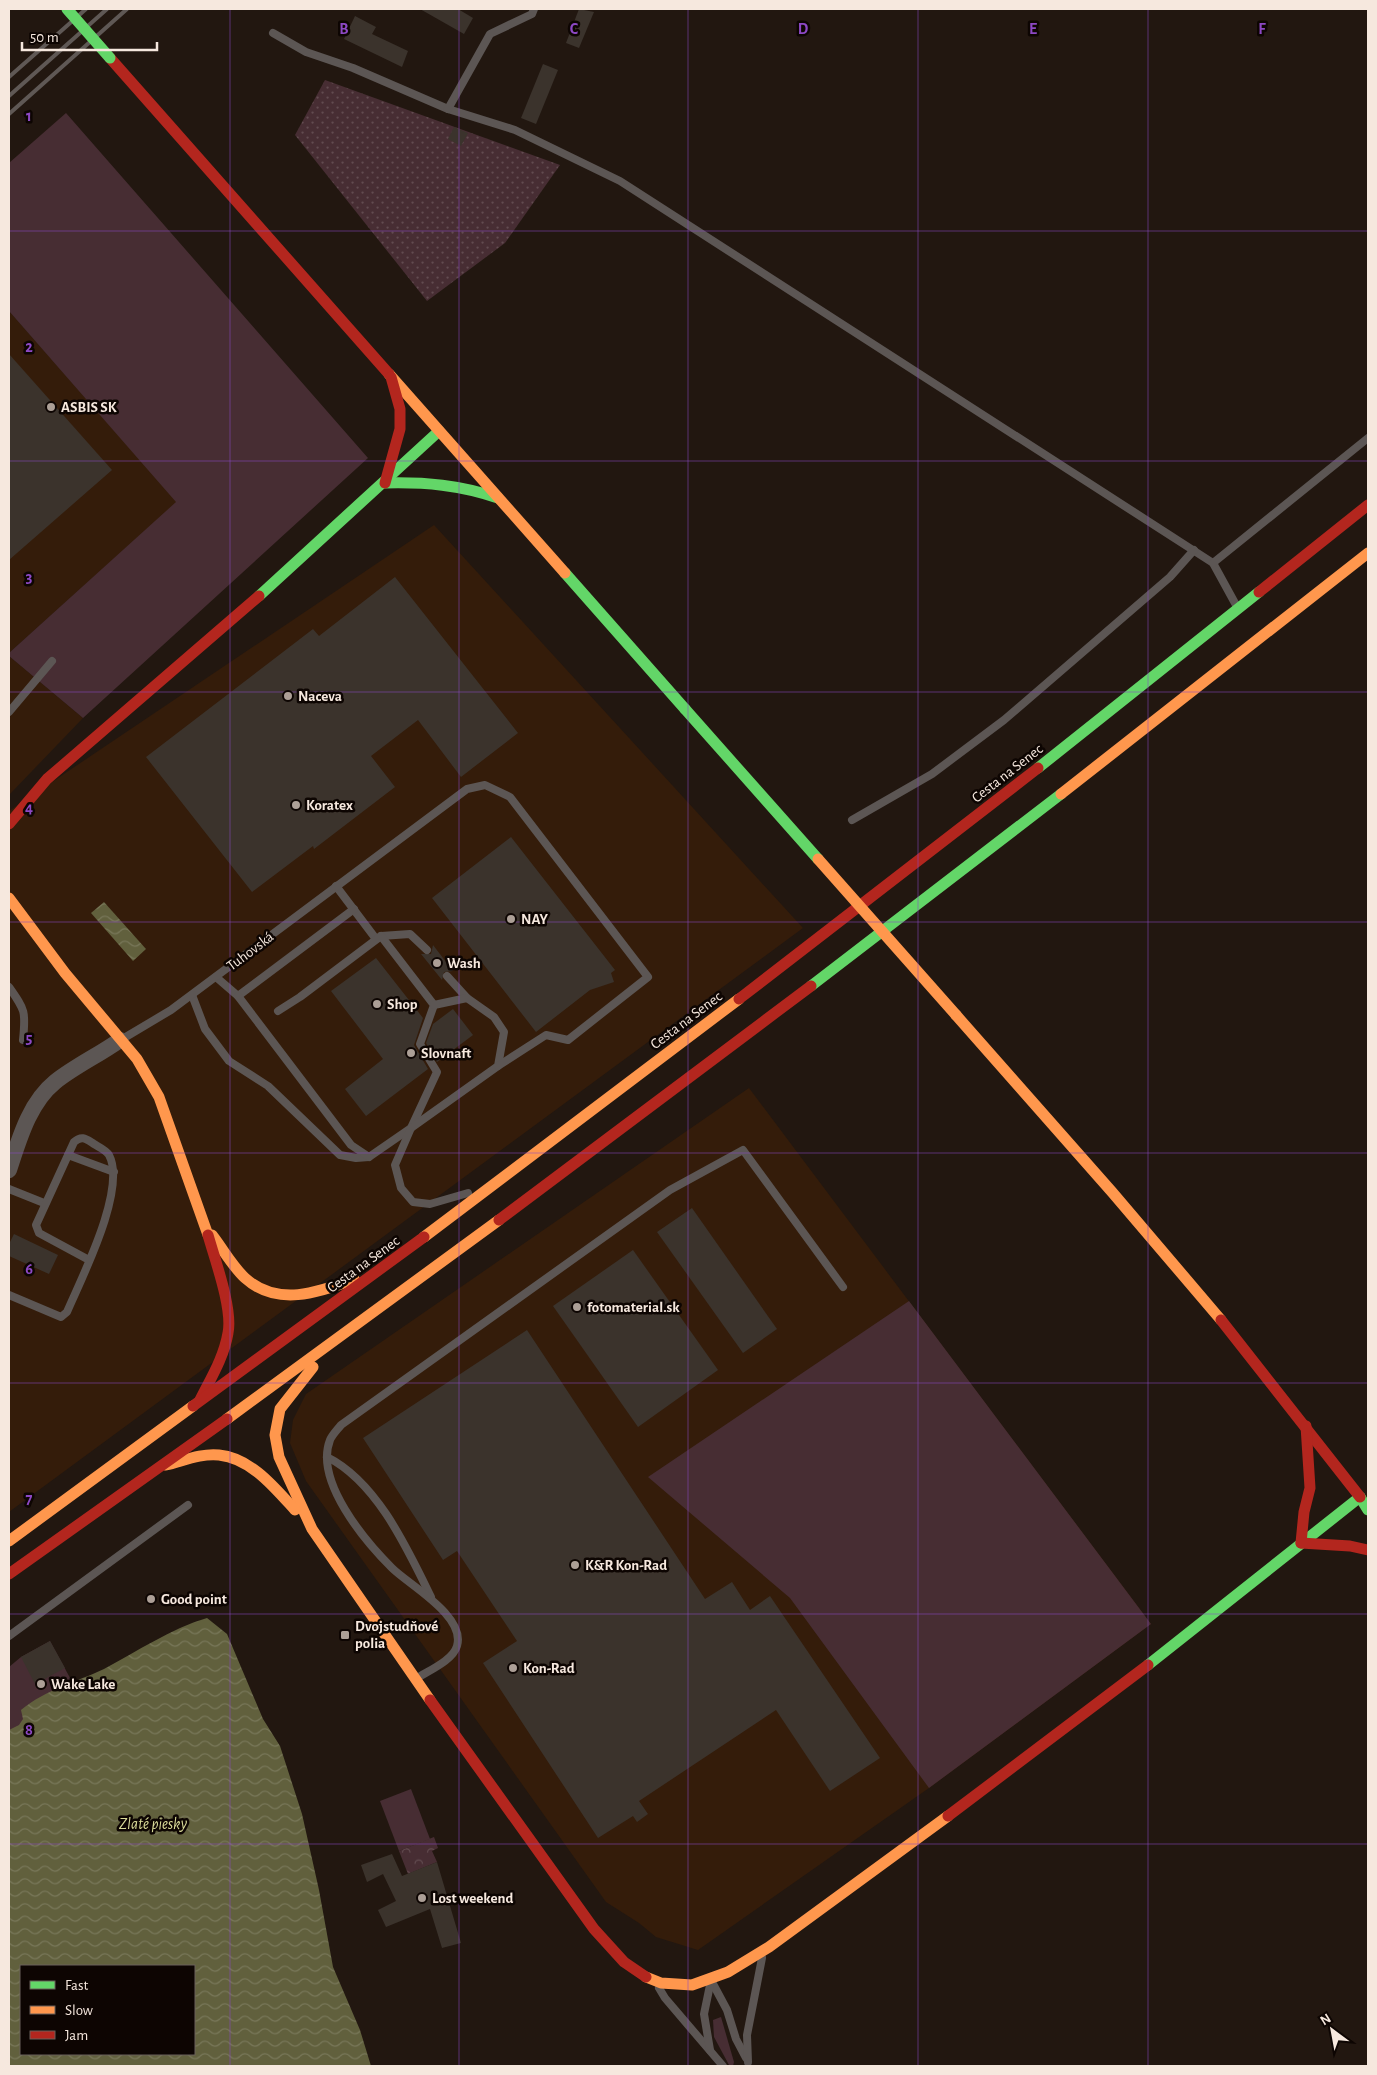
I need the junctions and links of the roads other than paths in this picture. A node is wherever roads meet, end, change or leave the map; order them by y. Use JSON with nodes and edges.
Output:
{"nodes":[{"id":1,"x":67,"y":9,"type":"edge"},
{"id":2,"x":534,"y":9,"type":"edge"},
{"id":3,"x":274,"y":33,"type":"dead end"},
{"id":4,"x":448,"y":109,"type":"junction"},
{"id":5,"x":391,"y":376,"type":"junction"},
{"id":6,"x":439,"y":431,"type":"junction"},
{"id":7,"x":1368,"y":438,"type":"edge"},
{"id":8,"x":385,"y":482,"type":"junction"},
{"id":9,"x":498,"y":498,"type":"junction"},
{"id":10,"x":1368,"y":505,"type":"edge"},
{"id":11,"x":1194,"y":550,"type":"junction"},
{"id":12,"x":1368,"y":553,"type":"edge"},
{"id":13,"x":1212,"y":562,"type":"junction"},
{"id":14,"x":1238,"y":609,"type":"junction"},
{"id":15,"x":52,"y":661,"type":"dead end"},
{"id":16,"x":9,"y":712,"type":"edge"},
{"id":17,"x":852,"y":820,"type":"dead end"},
{"id":18,"x":9,"y":824,"type":"edge"},
{"id":19,"x":336,"y":886,"type":"junction"},
{"id":20,"x":9,"y":898,"type":"edge"},
{"id":21,"x":354,"y":909,"type":"junction"},
{"id":22,"x":378,"y":937,"type":"junction"},
{"id":23,"x":427,"y":950,"type":"dead end"},
{"id":24,"x":447,"y":976,"type":"dead end"},
{"id":25,"x":216,"y":977,"type":"junction"},
{"id":26,"x":9,"y":987,"type":"edge"},
{"id":27,"x":192,"y":995,"type":"junction"},
{"id":28,"x":238,"y":996,"type":"junction"},
{"id":29,"x":467,"y":998,"type":"junction"},
{"id":30,"x":434,"y":1005,"type":"junction"},
{"id":31,"x":278,"y":1011,"type":"dead end"},
{"id":32,"x":23,"y":1040,"type":"dead end"},
{"id":33,"x":120,"y":1040,"type":"junction"},
{"id":34,"x":498,"y":1066,"type":"junction"},
{"id":35,"x":410,"y":1128,"type":"junction"},
{"id":36,"x":68,"y":1156,"type":"junction"},
{"id":37,"x":369,"y":1157,"type":"junction"},
{"id":38,"x":9,"y":1170,"type":"edge"},
{"id":39,"x":114,"y":1172,"type":"junction"},
{"id":40,"x":496,"y":1184,"type":"junction"},
{"id":41,"x":9,"y":1189,"type":"edge"},
{"id":42,"x":44,"y":1203,"type":"junction"},
{"id":43,"x":206,"y":1227,"type":"junction"},
{"id":44,"x":89,"y":1260,"type":"junction"},
{"id":45,"x":384,"y":1267,"type":"junction"},
{"id":46,"x":842,"y":1287,"type":"dead end"},
{"id":47,"x":9,"y":1295,"type":"edge"},
{"id":48,"x":337,"y":1340,"type":"junction"},
{"id":49,"x":199,"y":1402,"type":"junction"},
{"id":50,"x":1306,"y":1426,"type":"junction"},
{"id":51,"x":327,"y":1457,"type":"junction"},
{"id":52,"x":154,"y":1468,"type":"junction"},
{"id":53,"x":1364,"y":1500,"type":"edge"},
{"id":54,"x":188,"y":1506,"type":"dead end"},
{"id":55,"x":1368,"y":1510,"type":"edge"},
{"id":56,"x":312,"y":1529,"type":"junction"},
{"id":57,"x":9,"y":1541,"type":"edge"},
{"id":58,"x":1301,"y":1543,"type":"junction"},
{"id":59,"x":1368,"y":1550,"type":"edge"},
{"id":60,"x":9,"y":1574,"type":"edge"},
{"id":61,"x":432,"y":1599,"type":"junction"},
{"id":62,"x":9,"y":1636,"type":"edge"},
{"id":63,"x":415,"y":1680,"type":"junction"},
{"id":64,"x":764,"y":1949,"type":"junction"},
{"id":65,"x":711,"y":1980,"type":"junction"},
{"id":66,"x":655,"y":1982,"type":"junction"},
{"id":67,"x":710,"y":2051,"type":"junction"},
{"id":68,"x":749,"y":2064,"type":"edge"},
{"id":69,"x":723,"y":2066,"type":"edge"}],
"edges":[{"from":1,"to":5,"type":"main road","bridge":true},
{"from":2,"to":4,"type":"lane"},
{"from":3,"to":4,"type":"lane"},
{"from":4,"to":11,"type":"lane"},
{"from":5,"to":6,"type":"main road"},
{"from":5,"to":8,"type":"main road"},
{"from":6,"to":8,"type":"main road"},
{"from":6,"to":9,"type":"main road"},
{"from":7,"to":13,"type":"lane"},
{"from":8,"to":9,"type":"main road"},
{"from":8,"to":18,"type":"main road"},
{"from":9,"to":50,"type":"main road","bridge":true},
{"from":10,"to":14,"type":"main road","name":"Cesta na Senec"},
{"from":11,"to":13,"type":"lane"},
{"from":11,"to":17,"type":"lane"},
{"from":12,"to":48,"type":"main road"},
{"from":13,"to":14,"type":"lane"},
{"from":14,"to":40,"type":"main road","name":"Cesta na Senec"},
{"from":15,"to":16,"type":"lane"},
{"from":19,"to":21,"type":"lane"},
{"from":19,"to":25,"type":"lane","name":"Tuhovská"},
{"from":19,"to":34,"type":"lane","name":"Tuhovská"},
{"from":20,"to":33,"type":"main road"},
{"from":21,"to":22,"type":"lane"},
{"from":21,"to":28,"type":"lane"},
{"from":22,"to":23,"type":"lane"},
{"from":22,"to":30,"type":"lane"},
{"from":22,"to":31,"type":"lane"},
{"from":24,"to":29,"type":"lane"},
{"from":25,"to":27,"type":"lane","name":"Tuhovská"},
{"from":25,"to":28,"type":"lane"},
{"from":26,"to":32,"type":"lane"},
{"from":27,"to":33,"type":"lane","name":"Tuhovská"},
{"from":27,"to":37,"type":"lane"},
{"from":28,"to":37,"type":"lane"},
{"from":29,"to":30,"type":"lane"},
{"from":29,"to":34,"type":"lane"},
{"from":30,"to":35,"type":"lane"},
{"from":33,"to":38,"type":"street","name":"Tuhovská"},
{"from":33,"to":43,"type":"main road"},
{"from":34,"to":35,"type":"lane"},
{"from":35,"to":37,"type":"lane"},
{"from":35,"to":40,"type":"lane"},
{"from":36,"to":39,"type":"lane"},
{"from":36,"to":39,"type":"lane"},
{"from":36,"to":42,"type":"lane"},
{"from":39,"to":44,"type":"lane"},
{"from":40,"to":45,"type":"main road","name":"Cesta na Senec"},
{"from":41,"to":42,"type":"lane"},
{"from":42,"to":44,"type":"lane"},
{"from":43,"to":45,"type":"main road"},
{"from":43,"to":49,"type":"main road"},
{"from":44,"to":47,"type":"lane"},
{"from":45,"to":49,"type":"main road","name":"Cesta na Senec"},
{"from":46,"to":51,"type":"lane"},
{"from":48,"to":52,"type":"main road"},
{"from":48,"to":56,"type":"main road"},
{"from":49,"to":57,"type":"main road","name":"Cesta na Senec"},
{"from":50,"to":53,"type":"main road"},
{"from":50,"to":58,"type":"main road"},
{"from":51,"to":61,"type":"lane"},
{"from":51,"to":61,"type":"lane"},
{"from":52,"to":56,"type":"main road"},
{"from":52,"to":60,"type":"main road"},
{"from":53,"to":55,"type":"main road"},
{"from":53,"to":58,"type":"main road"},
{"from":54,"to":62,"type":"lane"},
{"from":56,"to":63,"type":"main road"},
{"from":58,"to":59,"type":"main road"},
{"from":58,"to":64,"type":"main road"},
{"from":61,"to":63,"type":"lane"},
{"from":63,"to":66,"type":"main road"},
{"from":64,"to":65,"type":"main road"},
{"from":64,"to":68,"type":"lane"},
{"from":65,"to":66,"type":"main road"},
{"from":65,"to":67,"type":"lane"},
{"from":65,"to":68,"type":"lane"},
{"from":66,"to":67,"type":"lane"},
{"from":67,"to":69,"type":"lane"}]}
